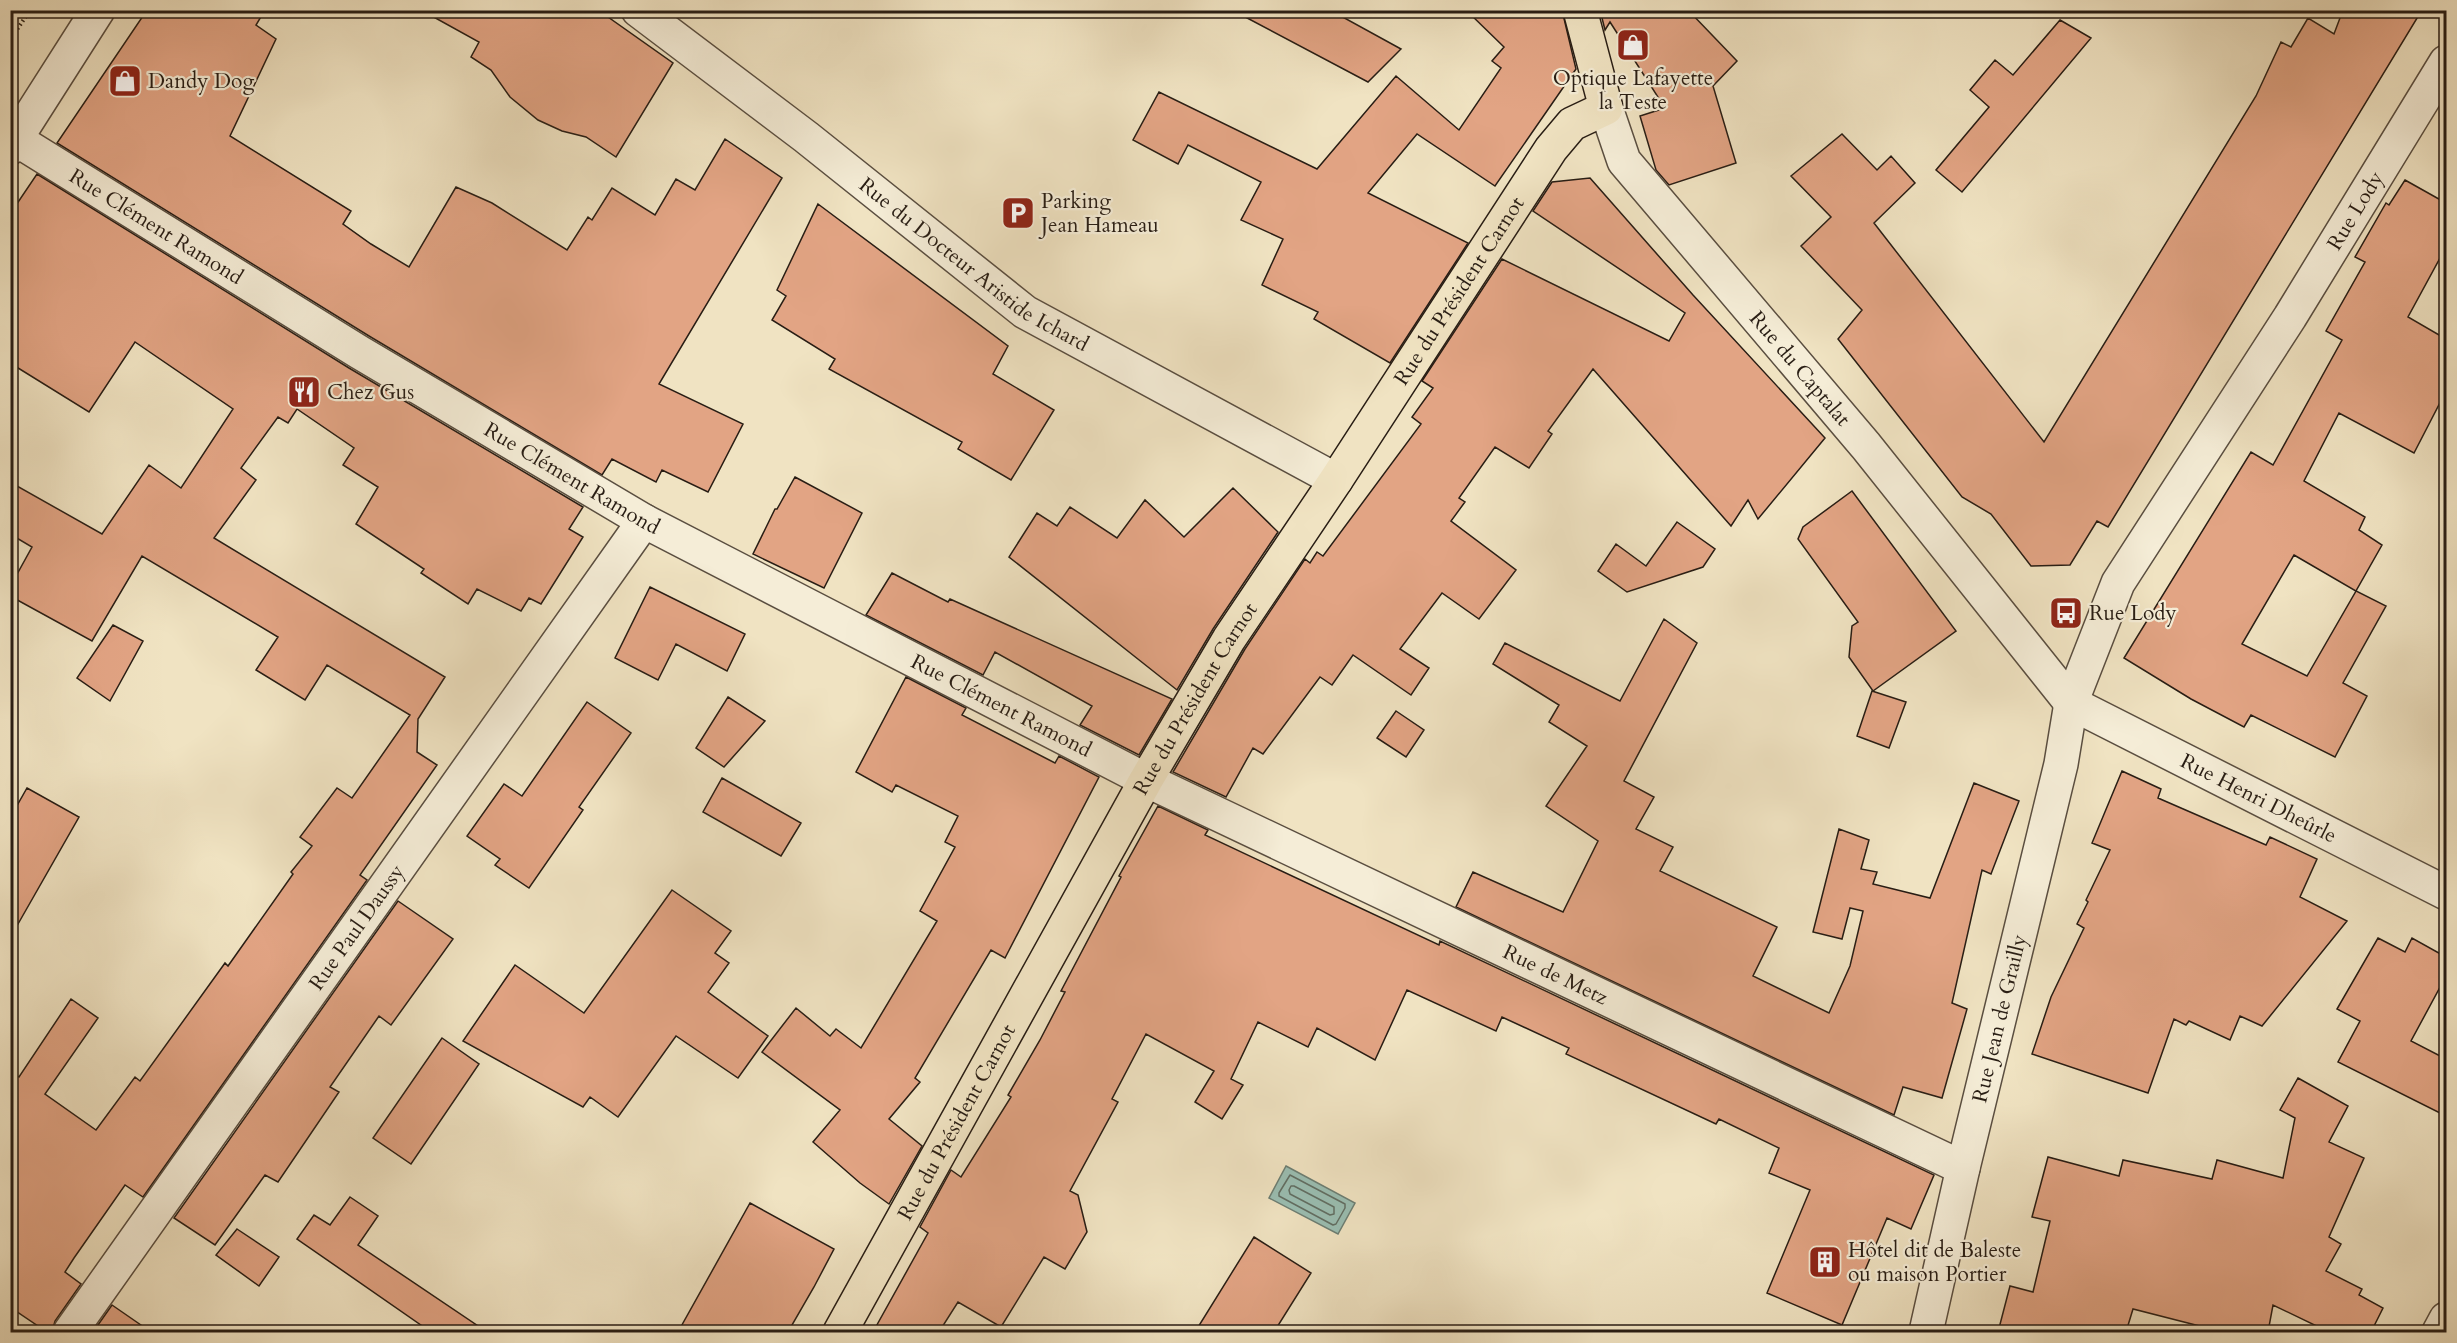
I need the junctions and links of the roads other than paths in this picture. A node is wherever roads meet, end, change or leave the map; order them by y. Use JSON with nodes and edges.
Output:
{"nodes":[{"id":1,"x":98,"y":10,"type":"edge"},
{"id":2,"x":638,"y":10,"type":"edge"},
{"id":3,"x":1580,"y":10,"type":"edge"},
{"id":4,"x":2446,"y":62,"type":"edge"},
{"id":5,"x":1606,"y":108,"type":"junction"},
{"id":6,"x":14,"y":144,"type":"edge"},
{"id":7,"x":1336,"y":480,"type":"junction"},
{"id":8,"x":644,"y":520,"type":"junction"},
{"id":9,"x":2071,"y":703,"type":"junction"},
{"id":10,"x":1146,"y":780,"type":"junction"},
{"id":11,"x":2446,"y":893,"type":"edge"},
{"id":12,"x":1963,"y":1168,"type":"junction"},
{"id":13,"x":2446,"y":1319,"type":"edge"},
{"id":14,"x":70,"y":1332,"type":"edge"},
{"id":15,"x":840,"y":1332,"type":"edge"},
{"id":16,"x":1926,"y":1332,"type":"edge"},
{"id":17,"x":2439,"y":1332,"type":"edge"}],
"edges":[{"from":1,"to":6,"type":"street"},
{"from":2,"to":7,"type":"street","name":"Rue du Docteur Aristide Ichard"},
{"from":3,"to":5,"type":"main road","name":"Rue du Captalat"},
{"from":4,"to":9,"type":"street","name":"Rue Lody"},
{"from":5,"to":7,"type":"main road","name":"Rue du Président Carnot"},
{"from":5,"to":9,"type":"street","name":"Rue du Captalat"},
{"from":6,"to":8,"type":"street","name":"Rue Clément Ramond"},
{"from":7,"to":10,"type":"main road","name":"Rue du Président Carnot"},
{"from":8,"to":10,"type":"street","name":"Rue Clément Ramond"},
{"from":8,"to":14,"type":"street","name":"Rue Paul Daussy"},
{"from":9,"to":11,"type":"street","name":"Rue Henri Dheûrle"},
{"from":9,"to":12,"type":"street","name":"Rue Jean de Grailly"},
{"from":10,"to":12,"type":"street","name":"Rue de Metz"},
{"from":10,"to":15,"type":"main road","name":"Rue du Président Carnot"},
{"from":12,"to":16,"type":"street","name":"Rue Jean de Grailly"},
{"from":13,"to":17,"type":"street"}]}
